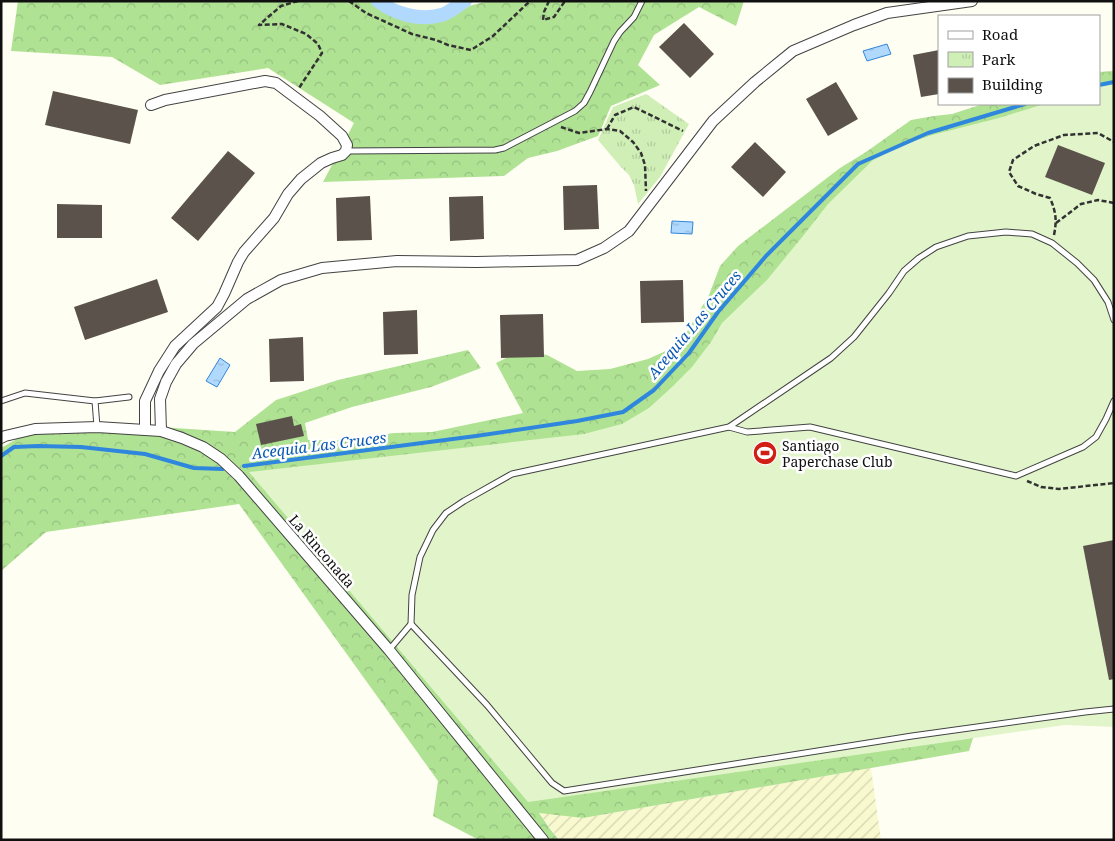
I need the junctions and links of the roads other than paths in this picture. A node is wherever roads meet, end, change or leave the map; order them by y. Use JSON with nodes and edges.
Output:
{"nodes":[{"id":1,"x":642,"y":1,"type":"edge"},
{"id":2,"x":972,"y":1,"type":"edge"},
{"id":3,"x":151,"y":105,"type":"dead end"},
{"id":4,"x":346,"y":151,"type":"junction"},
{"id":5,"x":1114,"y":320,"type":"edge"},
{"id":6,"x":129,"y":397,"type":"dead end"},
{"id":7,"x":1,"y":401,"type":"edge"},
{"id":8,"x":1114,"y":401,"type":"edge"},
{"id":9,"x":95,"y":402,"type":"junction"},
{"id":10,"x":729,"y":427,"type":"junction"},
{"id":11,"x":97,"y":428,"type":"junction"},
{"id":12,"x":145,"y":430,"type":"junction"},
{"id":13,"x":161,"y":432,"type":"junction"},
{"id":14,"x":1,"y":438,"type":"edge"},
{"id":15,"x":411,"y":624,"type":"junction"},
{"id":16,"x":389,"y":650,"type":"junction"},
{"id":17,"x":1114,"y":709,"type":"edge"},
{"id":18,"x":544,"y":840,"type":"edge"}],
"edges":[{"from":1,"to":4,"type":"lane"},
{"from":2,"to":13,"type":"street"},
{"from":3,"to":4,"type":"street"},
{"from":4,"to":12,"type":"street"},
{"from":5,"to":10,"type":"lane"},
{"from":6,"to":9,"type":"lane"},
{"from":7,"to":9,"type":"lane"},
{"from":8,"to":10,"type":"lane"},
{"from":9,"to":11,"type":"lane"},
{"from":10,"to":15,"type":"lane"},
{"from":11,"to":12,"type":"street","name":"La Rinconada"},
{"from":11,"to":14,"type":"street","name":"La Rinconada"},
{"from":12,"to":13,"type":"street","name":"La Rinconada"},
{"from":13,"to":16,"type":"street","name":"La Rinconada"},
{"from":15,"to":16,"type":"lane"},
{"from":15,"to":17,"type":"lane"},
{"from":16,"to":18,"type":"street","name":"La Rinconada"}]}
